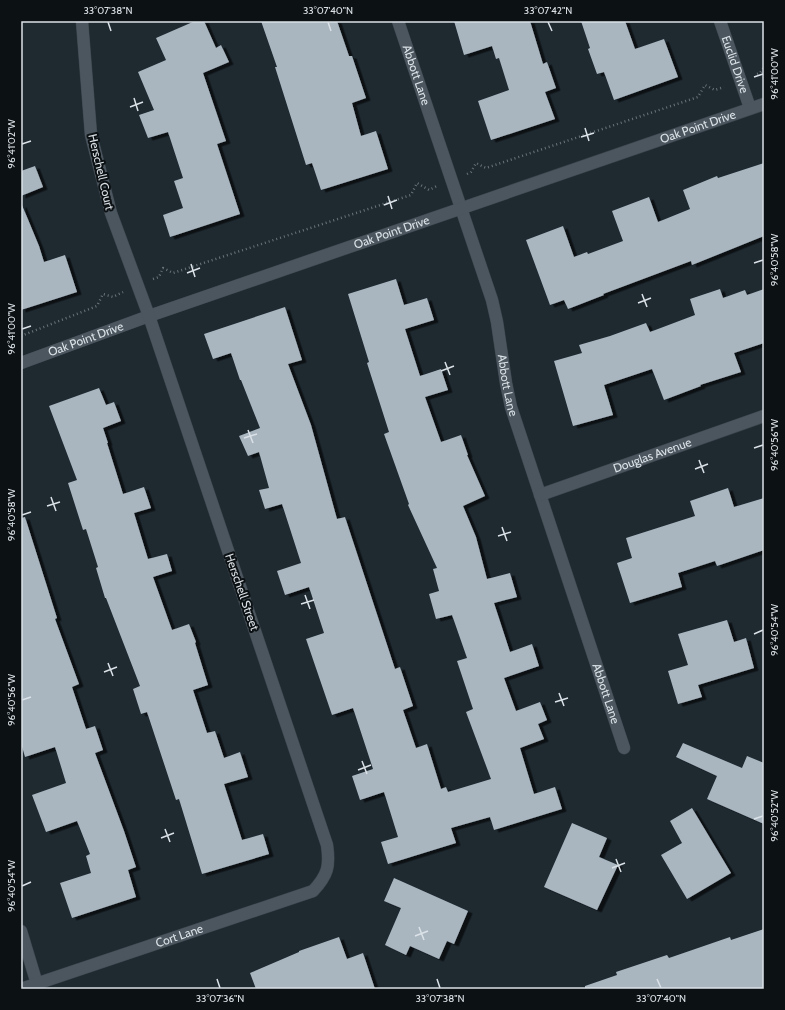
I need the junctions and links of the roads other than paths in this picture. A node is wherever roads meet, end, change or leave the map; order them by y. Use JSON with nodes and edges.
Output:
{"nodes":[{"id":1,"x":82,"y":21,"type":"edge"},
{"id":2,"x":398,"y":21,"type":"edge"},
{"id":3,"x":720,"y":21,"type":"edge"},
{"id":4,"x":764,"y":104,"type":"edge"},
{"id":5,"x":750,"y":108,"type":"junction"},
{"id":6,"x":461,"y":208,"type":"junction"},
{"id":7,"x":149,"y":316,"type":"junction"},
{"id":8,"x":21,"y":363,"type":"edge"},
{"id":9,"x":764,"y":416,"type":"edge"},
{"id":10,"x":540,"y":495,"type":"junction"},
{"id":11,"x":624,"y":748,"type":"dead end"},
{"id":12,"x":327,"y":870,"type":"joint"},
{"id":13,"x":21,"y":931,"type":"edge"},
{"id":14,"x":37,"y":984,"type":"junction"},
{"id":15,"x":21,"y":989,"type":"edge"}],
"edges":[{"from":1,"to":7,"type":"street","name":"Herschell Court"},
{"from":2,"to":6,"type":"street","name":"Abbott Lane"},
{"from":3,"to":5,"type":"street","name":"Euclid Drive"},
{"from":4,"to":5,"type":"street","name":"Oak Point Drive"},
{"from":5,"to":6,"type":"street","name":"Oak Point Drive"},
{"from":6,"to":7,"type":"street","name":"Oak Point Drive"},
{"from":6,"to":10,"type":"street","name":"Abbott Lane"},
{"from":7,"to":8,"type":"street","name":"Oak Point Drive"},
{"from":7,"to":12,"type":"street","name":"Herschell Street"},
{"from":9,"to":10,"type":"street","name":"Douglas Avenue"},
{"from":10,"to":11,"type":"street","name":"Abbott Lane"},
{"from":12,"to":14,"type":"street","name":"Cort Lane"},
{"from":13,"to":14,"type":"street"},
{"from":14,"to":15,"type":"street","name":"Cort Lane"}]}
